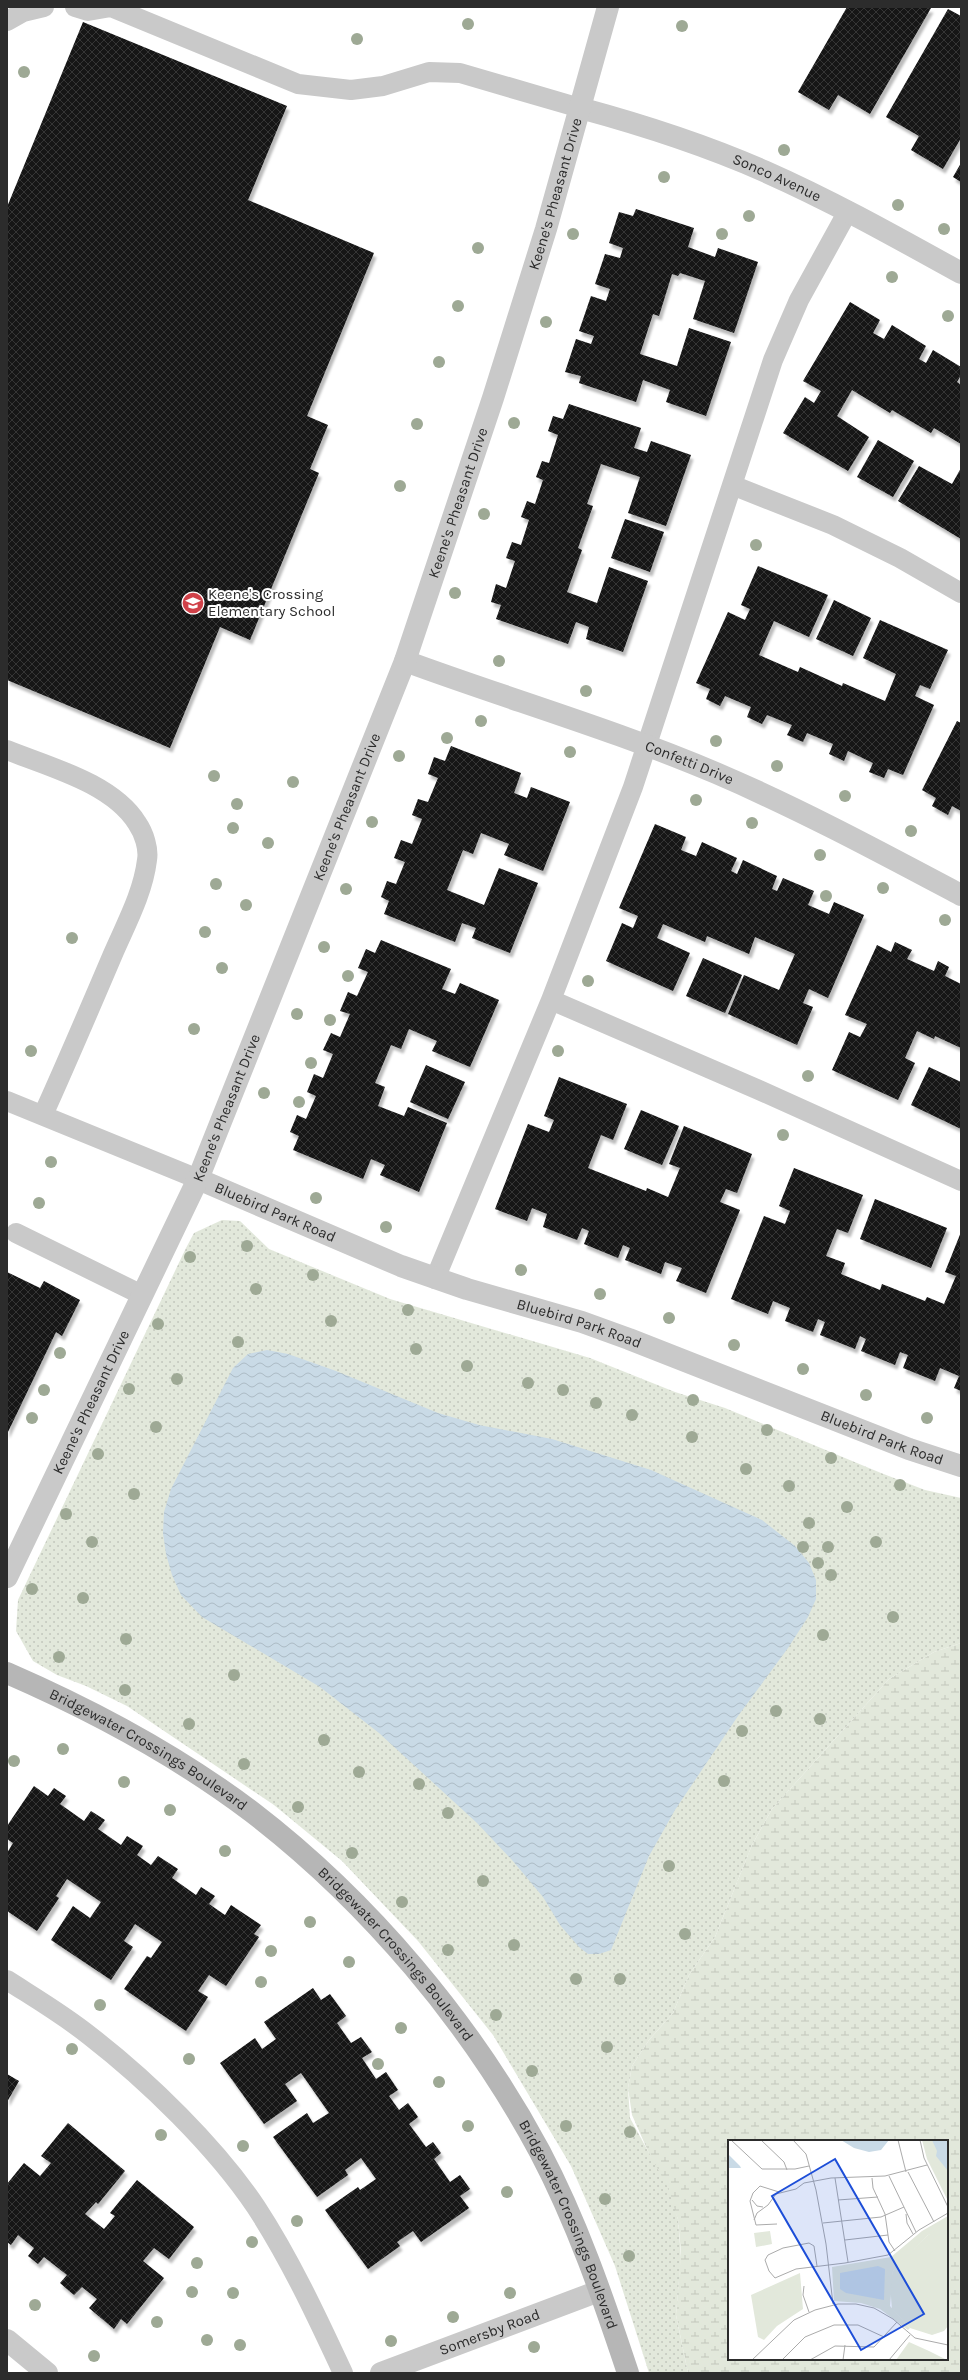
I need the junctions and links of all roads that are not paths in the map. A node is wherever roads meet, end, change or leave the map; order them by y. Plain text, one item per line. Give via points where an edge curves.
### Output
1 (44, 7) edge
2 (75, 7) edge
3 (111, 7) edge
4 (608, 7) edge
5 (7, 21) edge
6 (580, 108) junction
7 (848, 211) junction
8 (961, 273) edge
9 (732, 485) junction
10 (961, 593) edge
11 (405, 661) junction
12 (648, 746) junction
13 (7, 750) edge
14 (961, 895) edge
15 (551, 1000) junction
16 (7, 1101) edge
17 (43, 1115) junction
18 (198, 1179) junction
19 (961, 1182) edge
20 (16, 1233) dead end
21 (435, 1278) junction
22 (142, 1295) junction
23 (961, 1466) edge
24 (7, 1577) edge
25 (7, 1673) edge
26 (7, 1980) edge
27 (599, 2291) junction
28 (7, 2340) edge
29 (47, 2373) edge
30 (343, 2373) edge
31 (381, 2373) edge
32 (628, 2373) edge

1 - 5 lane via 23,12
2 - 3 lane via 88,10
3 - 6 lane via 298,84 351,90 383,86 429,72 460,72
4 - 6 street, Keene's Pheasant Drive
6 - 7 street, Sonco Avenue via 720,153
6 - 11 street, Keene's Pheasant Drive via 546,229 493,398
7 - 8 street, Sonco Avenue
7 - 9 lane via 787,327 766,379
9 - 10 lane via 833,525 900,558
9 - 12 lane
11 - 12 street, Confetti Drive
11 - 18 street, Keene's Pheasant Drive
12 - 14 street, Confetti Drive via 744,785 819,820
12 - 15 lane
13 - 17 lane via 94,786 124,807 138,823 145,840 148,859 132,910
15 - 19 lane via 759,1090
15 - 21 lane
16 - 17 lane
17 - 18 lane
18 - 21 street, Bluebird Park Road
18 - 22 street, Keene's Pheasant Drive
20 - 22 lane
21 - 23 street, Bluebird Park Road via 622,1336 909,1450
22 - 24 street, Keene's Pheasant Drive
25 - 27 street, Bridgewater Crossings Boulevard via 110,1724 212,1784 293,1846 366,1914 427,1982 511,2104 560,2193 578,2232
26 - 30 lane via 90,2036 135,2074 186,2123 237,2181 286,2257
27 - 31 street, Somersby Road
27 - 32 street, Bridgewater Crossings Boulevard
28 - 29 street

